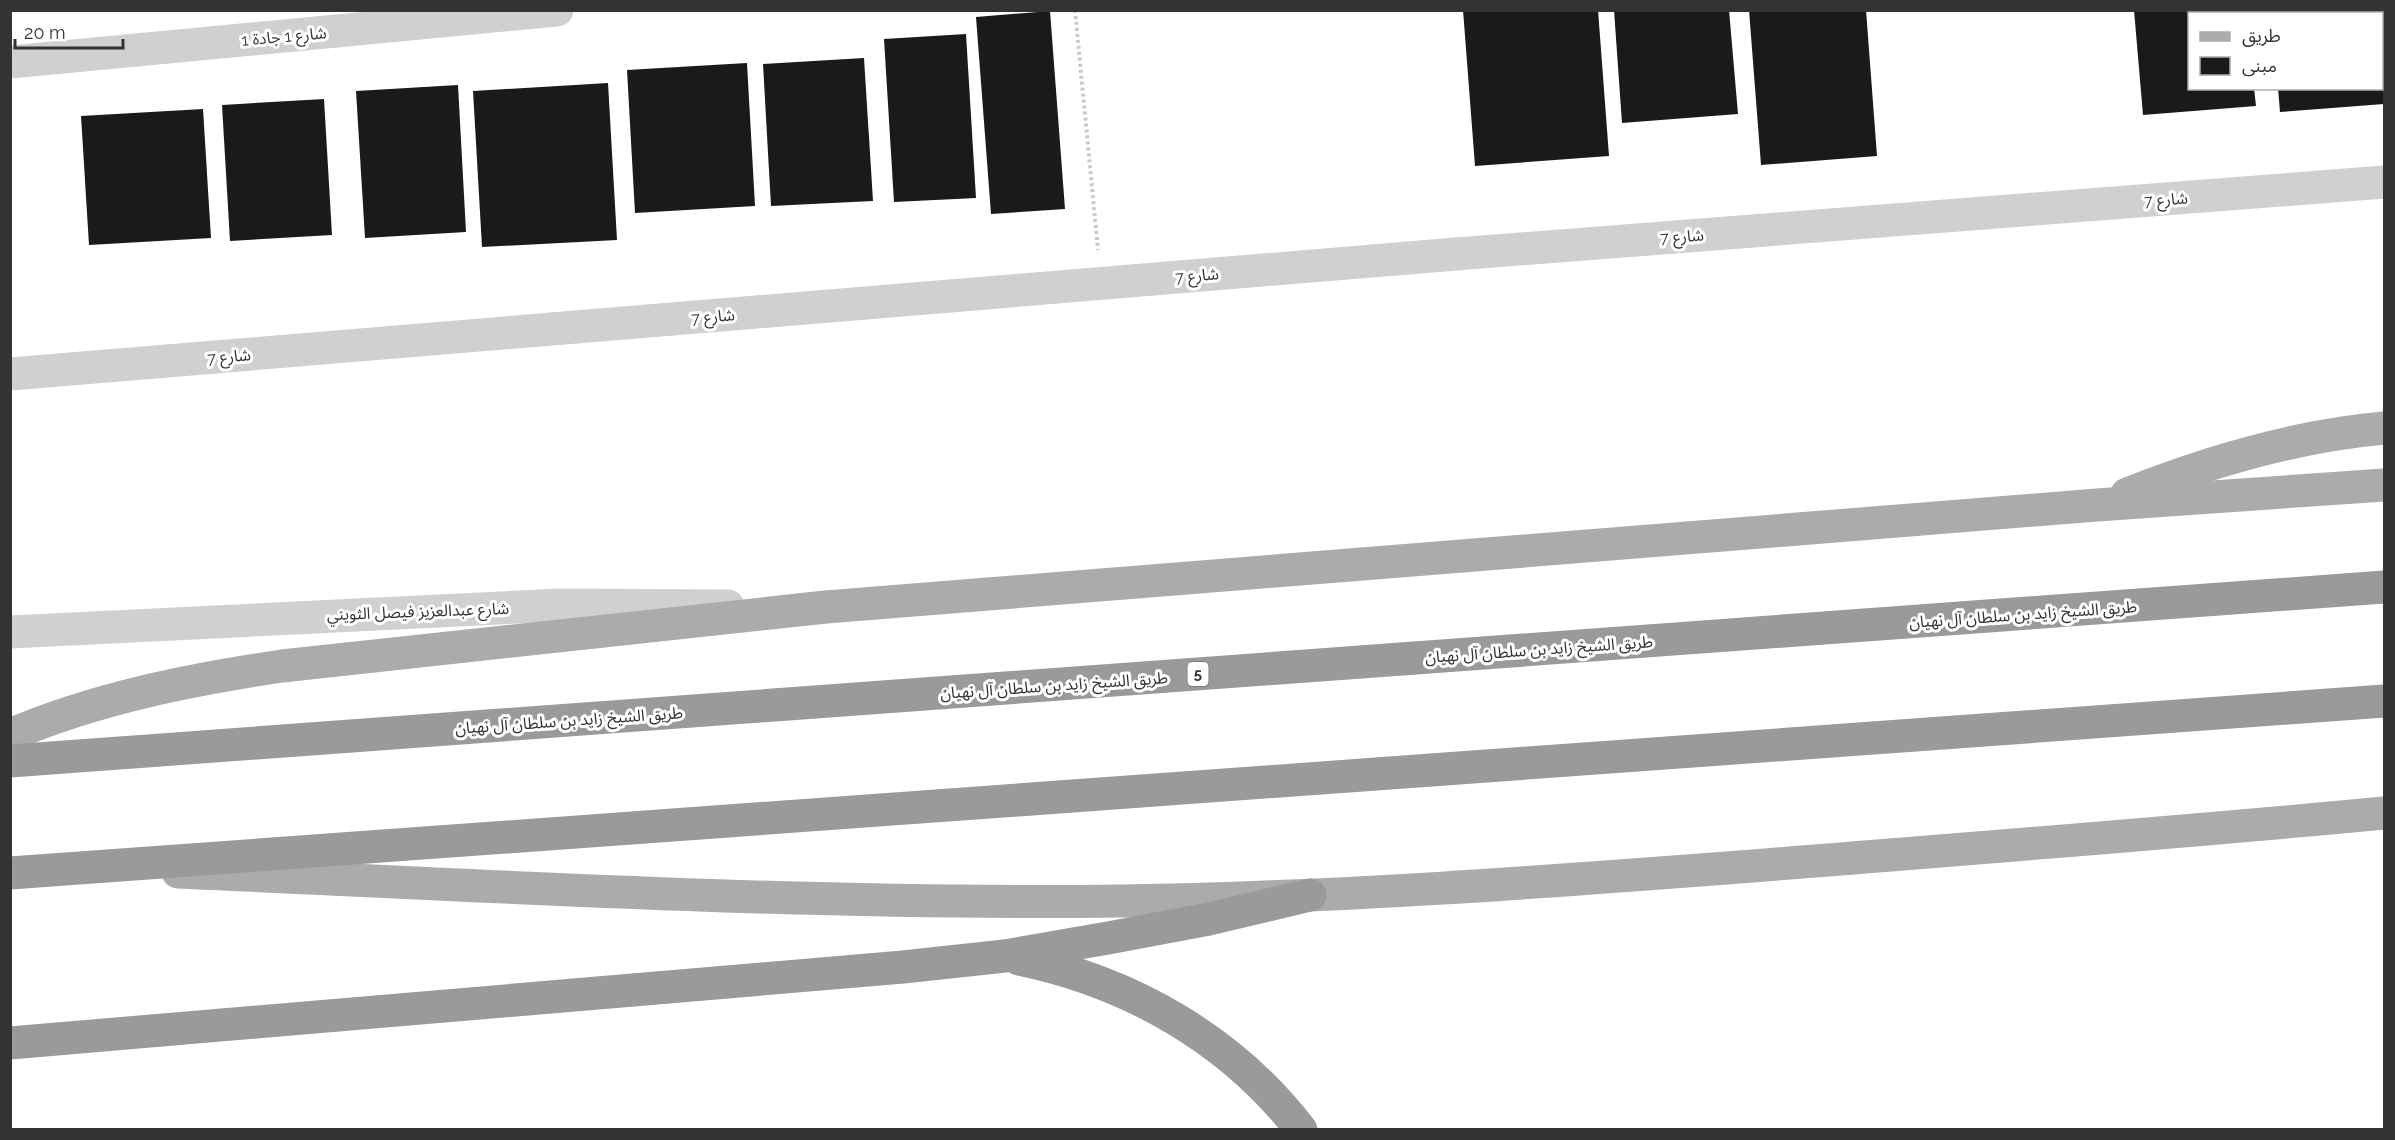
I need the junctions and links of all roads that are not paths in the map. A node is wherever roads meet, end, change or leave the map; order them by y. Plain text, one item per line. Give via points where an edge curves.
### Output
1 (557, 10) edge
2 (10, 62) edge
3 (2385, 182) edge
4 (10, 374) edge
5 (2385, 428) edge
6 (2385, 485) edge
7 (2097, 505) junction
8 (2385, 587) edge
9 (826, 607) junction
10 (10, 632) edge
11 (2385, 701) edge
12 (10, 735) edge
13 (10, 761) edge
14 (2385, 813) edge
15 (77, 868) junction
16 (10, 873) edge
17 (1310, 895) junction
18 (1005, 956) junction
19 (10, 1043) edge
20 (1301, 1130) edge

1 - 2 street, شارع 1 جادة 1
3 - 4 street, شارع 7
5 - 7 main road via 2246,452 2188,469
6 - 7 main road
7 - 9 main road
8 - 13 highway, طريق الشيخ زايد بن سلطان آل نهيان / 5
9 - 10 street, شارع عبدالعزيز فيصل الثويني via 559,605
9 - 12 main road via 282,666 192,680 108,700
11 - 15 highway
14 - 17 main road via 2166,834
15 - 16 highway
15 - 17 main road via 820,900 1114,901
17 - 18 highway via 1209,919
18 - 19 highway
18 - 20 highway via 1095,979 1180,1020 1254,1077

